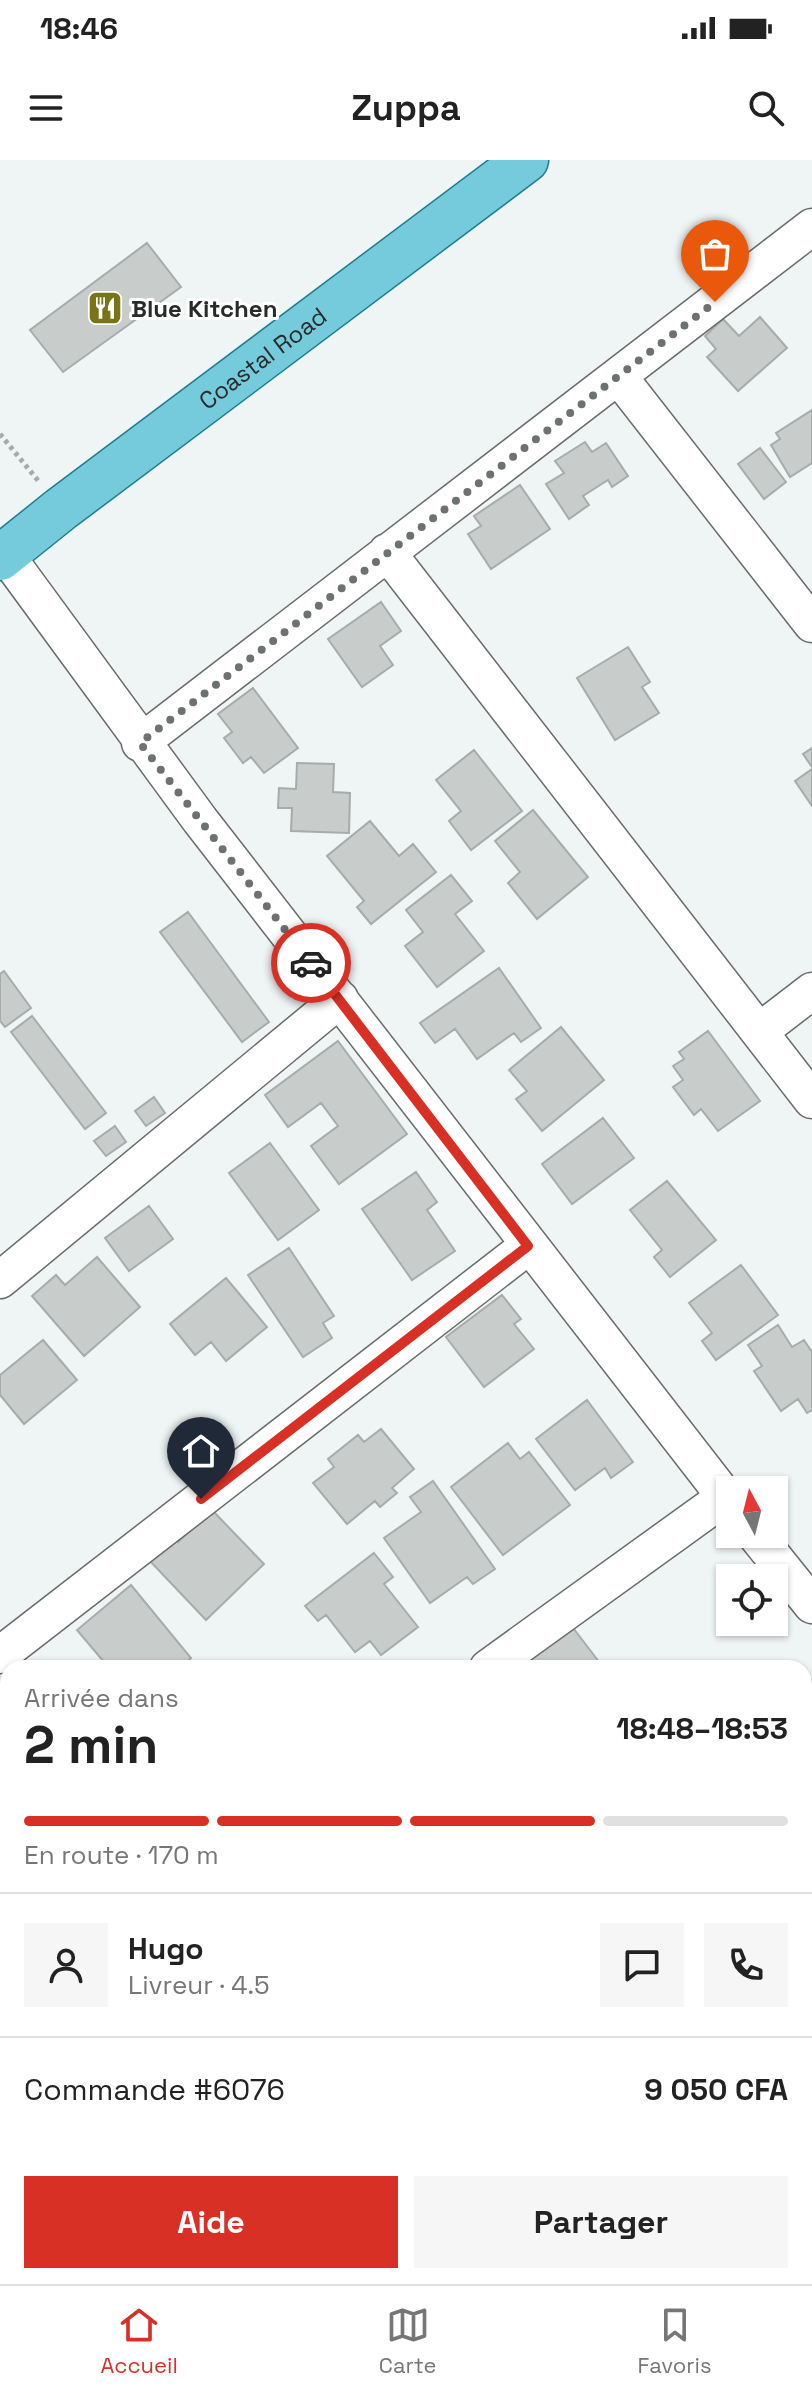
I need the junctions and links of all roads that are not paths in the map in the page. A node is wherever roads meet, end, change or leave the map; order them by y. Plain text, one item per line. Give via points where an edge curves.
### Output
1 (526, 160) edge
2 (812, 227) edge
3 (619, 377) junction
4 (387, 552) junction
5 (3, 556) edge
6 (812, 624) edge
7 (140, 743) junction
8 (812, 991) edge
9 (340, 999) junction
10 (760, 1031) junction
11 (812, 1100) edge
12 (528, 1246) junction
13 (0, 1280) edge
14 (716, 1485) edge
15 (716, 1508) edge
16 (766, 1548) edge
17 (812, 1605) edge
18 (0, 1655) edge
19 (499, 1660) edge

1 - 5 main road, Coastal Road
2 - 3 street
3 - 4 street
3 - 6 street
4 - 7 street
4 - 10 street
5 - 7 street
7 - 9 street
8 - 10 street
9 - 12 street
9 - 13 street
10 - 11 street
12 - 14 street
12 - 18 street
15 - 19 street
16 - 17 street

